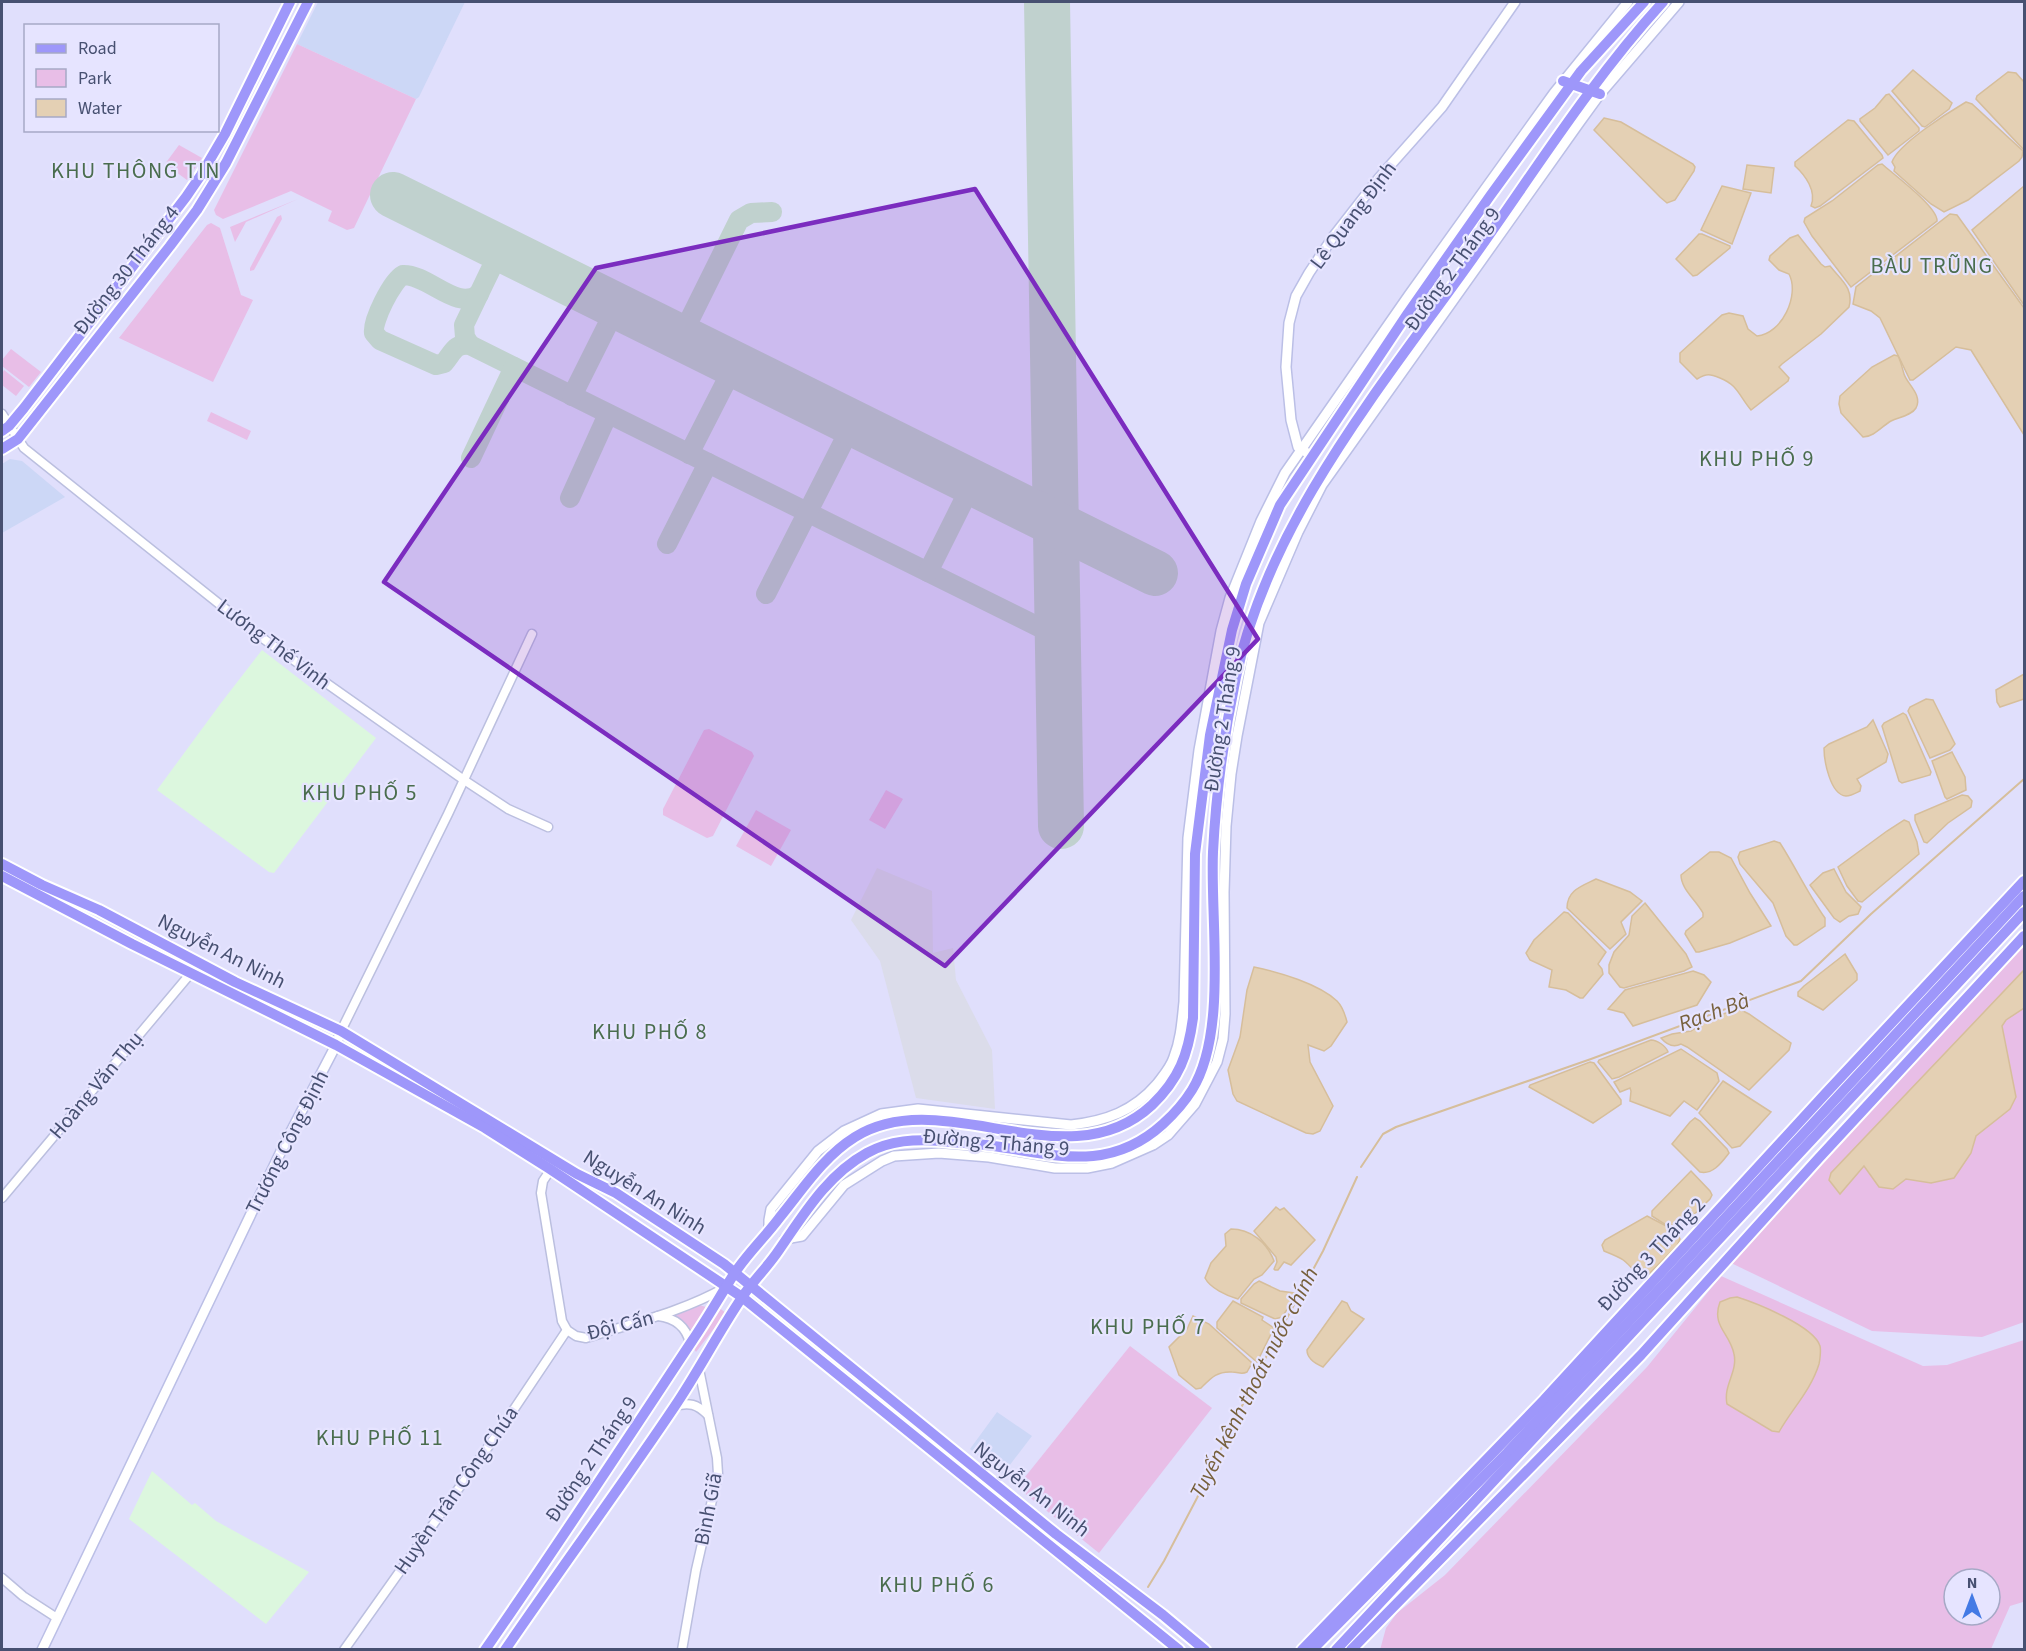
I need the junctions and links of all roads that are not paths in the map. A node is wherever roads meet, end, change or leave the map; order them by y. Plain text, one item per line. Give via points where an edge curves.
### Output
1 (290, 2) edge
2 (307, 2) edge
3 (1515, 2) edge
4 (1628, 2) edge
5 (1644, 2) edge
6 (1663, 2) edge
7 (1679, 2) edge
8 (1656, 18) junction
9 (1567, 82) junction
10 (1595, 93) junction
11 (183, 201) junction
12 (197, 210) junction
13 (2, 414) edge
14 (5, 429) edge
15 (18, 439) junction
16 (2, 449) edge
17 (1301, 449) junction
18 (1312, 456) junction
19 (532, 633) dead end
20 (464, 780) junction
21 (548, 827) dead end
22 (2, 864) edge
23 (2, 876) edge
24 (2025, 881) edge
25 (2025, 896) edge
26 (2025, 912) edge
27 (1189, 916) junction
28 (1219, 917) junction
29 (2025, 936) edge
30 (191, 973) junction
31 (341, 1031) junction
32 (336, 1045) junction
33 (553, 1165) junction
34 (2, 1198) edge
35 (770, 1230) junction
36 (785, 1239) junction
37 (735, 1273) junction
38 (727, 1286) junction
39 (751, 1286) junction
40 (742, 1297) junction
41 (658, 1316) junction
42 (567, 1330) junction
43 (690, 1343) junction
44 (699, 1369) junction
45 (675, 1406) junction
46 (708, 1414) junction
47 (1056, 1534) junction
48 (1048, 1544) junction
49 (2, 1578) edge
50 (548, 1586) junction
51 (528, 1589) junction
52 (57, 1618) junction
53 (42, 1650) edge
54 (344, 1650) edge
55 (485, 1650) edge
56 (505, 1650) edge
57 (682, 1650) edge
58 (1179, 1650) edge
59 (1205, 1650) edge
60 (1302, 1650) edge
61 (1312, 1650) edge
62 (1336, 1650) edge
63 (1350, 1650) edge

1 - 11 main road, Đường 30 Tháng 4 via 225,134
2 - 12 main road, Đường 30 Tháng 4 via 226,163
3 - 17 main road, Lê Quang Định via 1442,107 1379,178 1299,290 1289,323 1286,367 1291,420
4 - 9 main road, Đường 2 Tháng 9
5 - 9 main road, Đường 2 Tháng 9
6 - 8 main road, Đường 2 Tháng 9
7 - 8 main road, Đường 2 Tháng 9
8 - 10 main road, Đường 2 Tháng 9
9 - 10 main road
9 - 17 main road, Đường 2 Tháng 9 via 1403,303
9 - 18 main road, Đường 2 Tháng 9
10 - 28 main road, Đường 2 Tháng 9 via 1392,370 1311,490 1284,541 1250,622 1230,707 1215,814 1213,876
11 - 12 main road
11 - 14 main road, Đường 30 Tháng 4
12 - 15 main road, Đường 30 Tháng 4
13 - 14 street, Lương Thế Vinh
14 - 15 street, Lương Thế Vinh
15 - 16 main road, Đường 30 Tháng 4
15 - 20 street, Lương Thế Vinh via 24,448 258,635
17 - 18 main road
17 - 27 main road, Đường 2 Tháng 9 via 1261,521 1221,631 1192,795
18 - 27 main road, Đường 2 Tháng 9 via 1280,505 1246,584 1232,630 1210,735
19 - 20 street, Trương Công Định
20 - 21 street, Lương Thế Vinh via 508,809
20 - 31 street, Trương Công Định
22 - 31 main road, Nguyễn An Ninh
23 - 30 main road, Nguyễn An Ninh
24 - 60 main road, Đường 3 Tháng 2 via 1544,1400
25 - 61 main road, Đường 3 Tháng 2 via 1515,1445
26 - 62 main road, Đường 3 Tháng 2
27 - 28 main road
27 - 35 main road, Đường 2 Tháng 9 via 1193,1018 1184,1063 1160,1098 1136,1118 1098,1133 1055,1137 938,1121 891,1124 858,1135 842,1146 799,1191
28 - 36 main road, Đường 2 Tháng 9 via 1212,1030 1205,1061 1194,1088 1152,1134 1134,1146 1093,1157 1053,1156 919,1139 884,1145 837,1174
29 - 63 main road via 1641,1355
30 - 32 main road, Nguyễn An Ninh
30 - 34 street, Hoàng Văn Thụ
31 - 32 main road, Trương Công Định
31 - 33 main road, Nguyễn An Ninh
32 - 33 main road, Nguyễn An Ninh
32 - 52 main road, Trương Công Định via 280,1152
33 - 37 main road, Nguyễn An Ninh via 616,1192
33 - 38 main road, Nguyễn An Ninh
33 - 42 street, Đội Cấn via 543,1180 541,1193 558,1306
35 - 36 main road
35 - 37 main road, Đường 2 Tháng 9
36 - 39 main road, Đường 2 Tháng 9
37 - 38 main road, Đường 2 Tháng 9
37 - 39 main road, Nguyễn An Ninh
38 - 40 main road, Nguyễn An Ninh
38 - 41 street, Đội Cấn
38 - 43 main road, Đường 2 Tháng 9
39 - 40 main road, Đường 2 Tháng 9
39 - 47 main road, Nguyễn An Ninh
40 - 44 main road, Đường 2 Tháng 9
40 - 48 main road, Nguyễn An Ninh
41 - 42 street, Đội Cấn via 586,1338
41 - 43 street via 682,1326
42 - 54 street, Huyền Trân Công Chúa
43 - 51 main road, Đường 2 Tháng 9
44 - 45 main road, Đường 2 Tháng 9
44 - 46 street, Bình Giã
45 - 46 street via 694,1404
45 - 50 main road, Đường 2 Tháng 9
46 - 57 street, Bình Giã via 718,1474
47 - 48 main road
47 - 59 main road, Nguyễn An Ninh
48 - 58 main road, Nguyễn An Ninh
49 - 52 street
50 - 51 main road
50 - 56 main road, Đường 2 Tháng 9
51 - 55 main road, Đường 2 Tháng 9
52 - 53 main road, Trương Công Định

